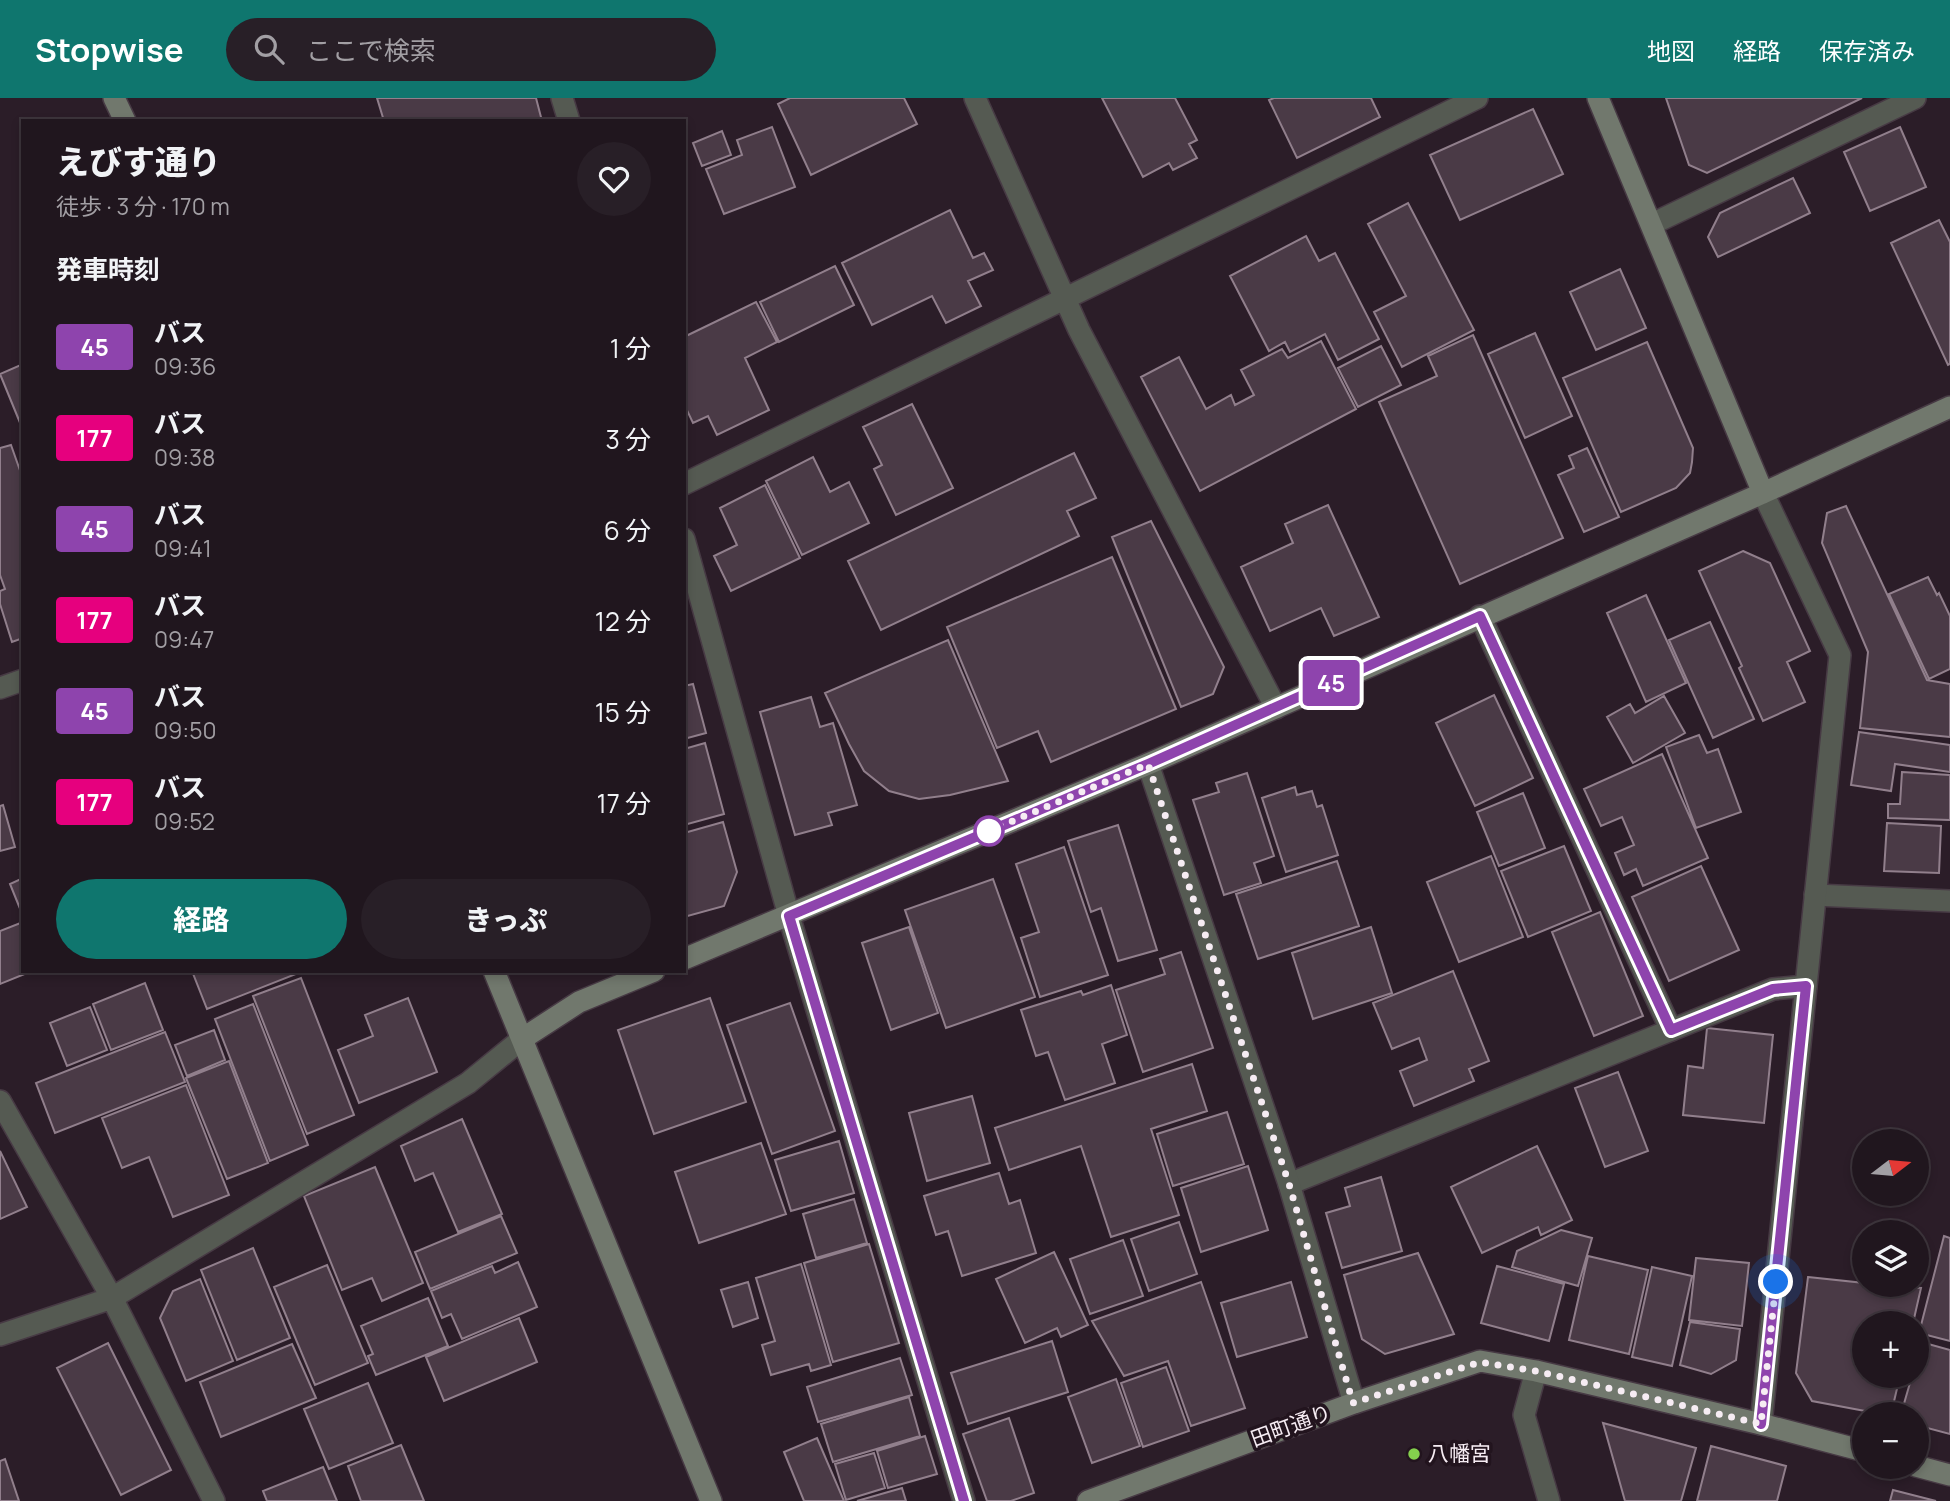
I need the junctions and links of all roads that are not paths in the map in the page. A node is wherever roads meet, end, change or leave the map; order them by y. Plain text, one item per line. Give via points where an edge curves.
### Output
1 (114, 98) edge
2 (562, 98) edge
3 (975, 98) edge
4 (1477, 98) edge
5 (1598, 98) edge
6 (1914, 98) edge
7 (124, 119) edge
8 (568, 119) edge
9 (1652, 224) junction
10 (1065, 299) junction
11 (1950, 407) edge
12 (686, 483) edge
13 (1763, 493) junction
14 (686, 546) edge
15 (1480, 616) junction
16 (21, 681) edge
17 (0, 688) edge
18 (1276, 708) junction
19 (1148, 764) junction
20 (1815, 895) junction
21 (1950, 901) edge
22 (789, 916) junction
23 (686, 958) edge
24 (495, 973) edge
25 (649, 973) edge
26 (1806, 986) junction
27 (1671, 1030) junction
28 (522, 1039) junction
29 (0, 1101) edge
30 (1289, 1184) junction
31 (112, 1298) junction
32 (0, 1335) edge
33 (1536, 1371) junction
34 (1353, 1403) junction
35 (1761, 1424) junction
36 (1852, 1448) edge
37 (1929, 1469) edge
38 (1950, 1475) edge
39 (214, 1501) edge
40 (711, 1501) edge
41 (964, 1501) edge
42 (1088, 1501) edge
43 (1549, 1501) edge

1 - 7 street
2 - 8 street
3 - 10 street
4 - 10 street
5 - 9 street
6 - 9 street
9 - 13 street
10 - 12 street
10 - 18 street
11 - 13 street
13 - 15 street
13 - 20 street via 1840,655
14 - 22 street
15 - 18 street
15 - 27 street
16 - 17 street
18 - 19 street
19 - 22 street
19 - 30 street
20 - 21 street
20 - 26 street
22 - 23 street
22 - 41 street
24 - 28 street
25 - 28 street via 579,1002
26 - 27 street via 1773,989
26 - 35 street
27 - 30 street
28 - 31 street via 468,1083
28 - 40 street
29 - 31 street
30 - 34 street
31 - 32 street
31 - 39 street
33 - 34 street, 田町通り via 1480,1362
33 - 35 street, 田町通り
33 - 43 street via 1524,1415
34 - 42 street, 田町通り
35 - 36 street, 田町通り
37 - 38 street

